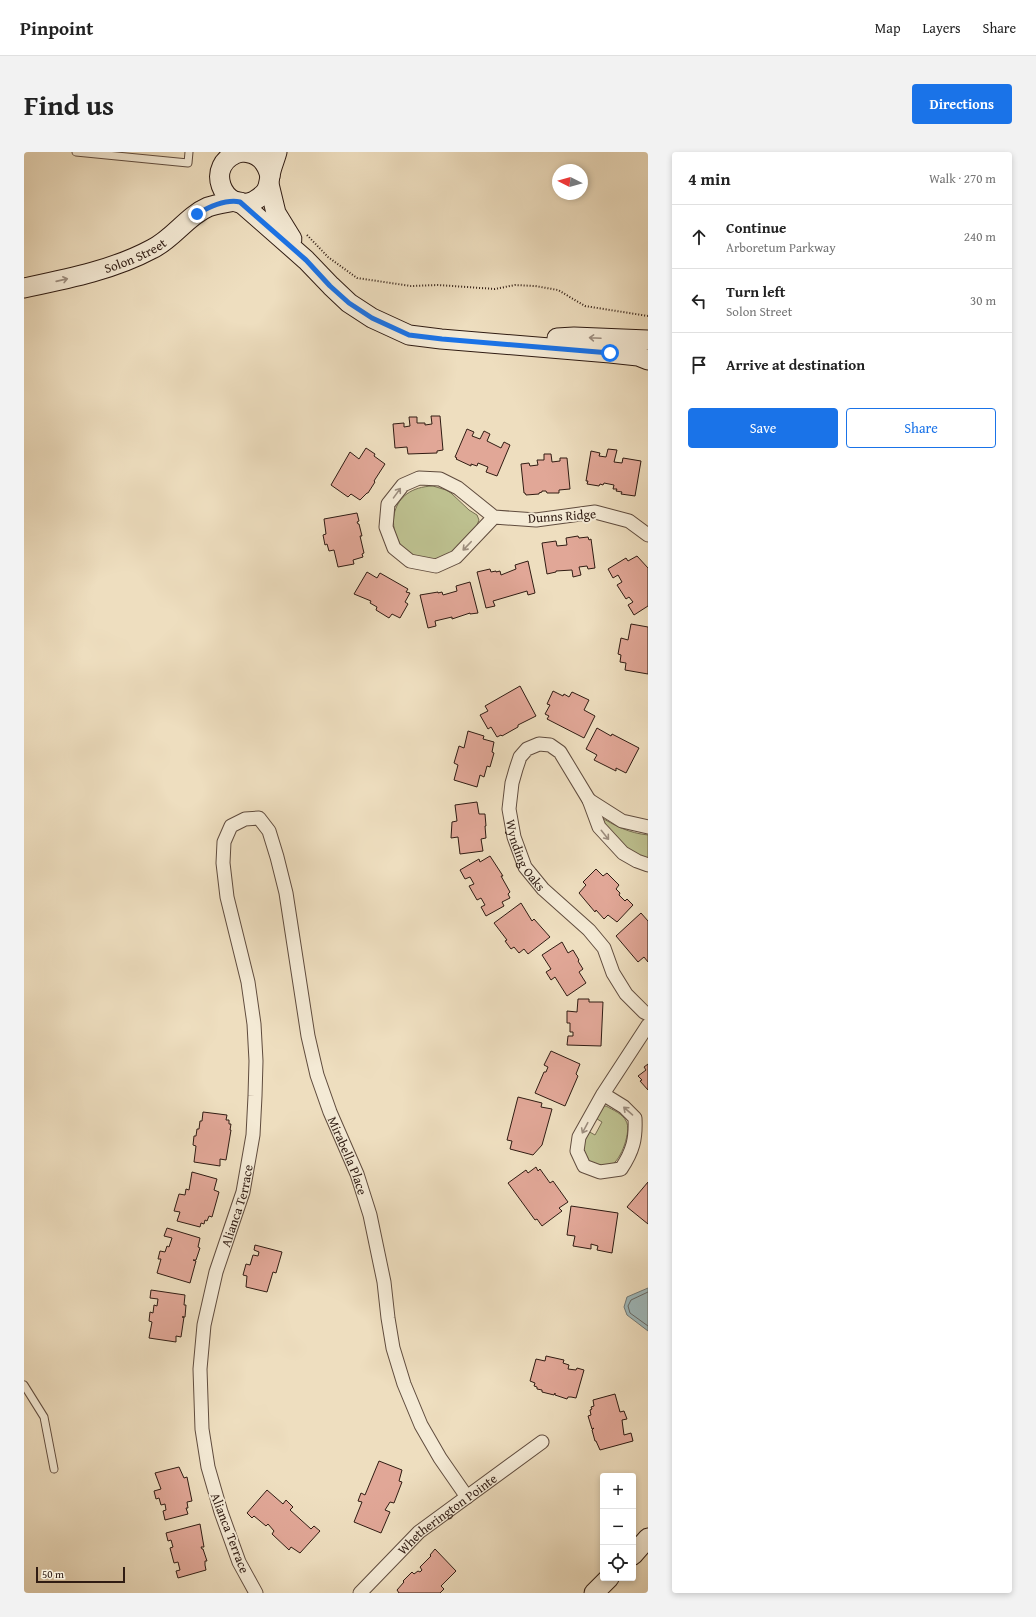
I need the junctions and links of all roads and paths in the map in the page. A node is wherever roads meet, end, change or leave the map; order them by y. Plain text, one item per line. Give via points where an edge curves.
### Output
1 (76, 152) edge
2 (189, 152) edge
3 (277, 152) edge
4 (239, 153) edge
5 (269, 180) junction
6 (237, 202) junction
7 (261, 221) junction
8 (306, 234) dead end
9 (153, 249) junction
10 (306, 260) junction
11 (24, 288) edge
12 (648, 316) edge
13 (442, 339) junction
14 (648, 340) edge
15 (648, 360) edge
16 (494, 517) junction
17 (648, 535) edge
18 (589, 800) junction
19 (245, 819) joint
20 (648, 827) edge
21 (648, 865) edge
22 (648, 1014) edge
23 (648, 1025) edge
24 (603, 1094) junction
25 (24, 1385) edge
26 (542, 1442) dead end
27 (54, 1469) dead end
28 (467, 1497) junction
29 (648, 1538) edge
30 (636, 1552) edge
31 (606, 1581) edge
32 (256, 1593) edge
33 (360, 1593) edge
34 (594, 1593) edge

1 - 2 lane via 188,163
3 - 5 street, Solon Street
4 - 5 street via 257,155 264,161 268,168
4 - 6 street via 226,159 221,166 219,178 222,190
5 - 6 street, Solon Street via 266,192 260,198 247,203
5 - 10 street via 276,213
6 - 7 street
6 - 9 street, Solon Street via 218,204 202,210
7 - 9 street via 247,215 226,215
7 - 10 street
8 - 12 path via 328,257 357,278 411,286 495,289 535,286 558,290 584,306
11 -> 9 street, Solon Street via 116,265
10 - 13 street via 343,298 372,318 409,335
14 -> 13 street via 574,337
13 - 15 street via 610,353 638,356
16 -> 16 street via 456,557 436,566 410,562 394,548 386,527 388,504 403,485 419,478 440,478 458,488
16 - 17 street, Dunns Ridge via 536,520 594,512 629,521
18 - 20 street, Wynding Oaks via 622,821
18 -> 21 street, Wynding Oaks via 599,827 612,842 623,853
18 - 22 street, Wynding Oaks via 560,752 550,745 533,746 520,757 512,783 509,809 514,838 525,866 533,878 589,930 604,948 613,973 626,994
19 - 28 street, Mirabella Place via 259,818 270,831 278,857 317,1075 357,1174 370,1216 384,1282 393,1348 404,1384 421,1425
19 - 32 street, Alianca Terrace via 231,826 224,842 223,863 227,897 248,982 254,1024 256,1062 253,1135 243,1192 214,1280 204,1325 200,1369 202,1429 208,1467 238,1562
23 - 24 street
24 -> 24 street via 580,1137 577,1151 584,1166 600,1172 621,1169 630,1156 636,1134 635,1118 624,1107
25 - 27 lane via 44,1417
26 - 28 street, Whetherington Pointe
28 - 33 street, Whetherington Pointe via 419,1532
29 - 30 street
31 - 34 street

